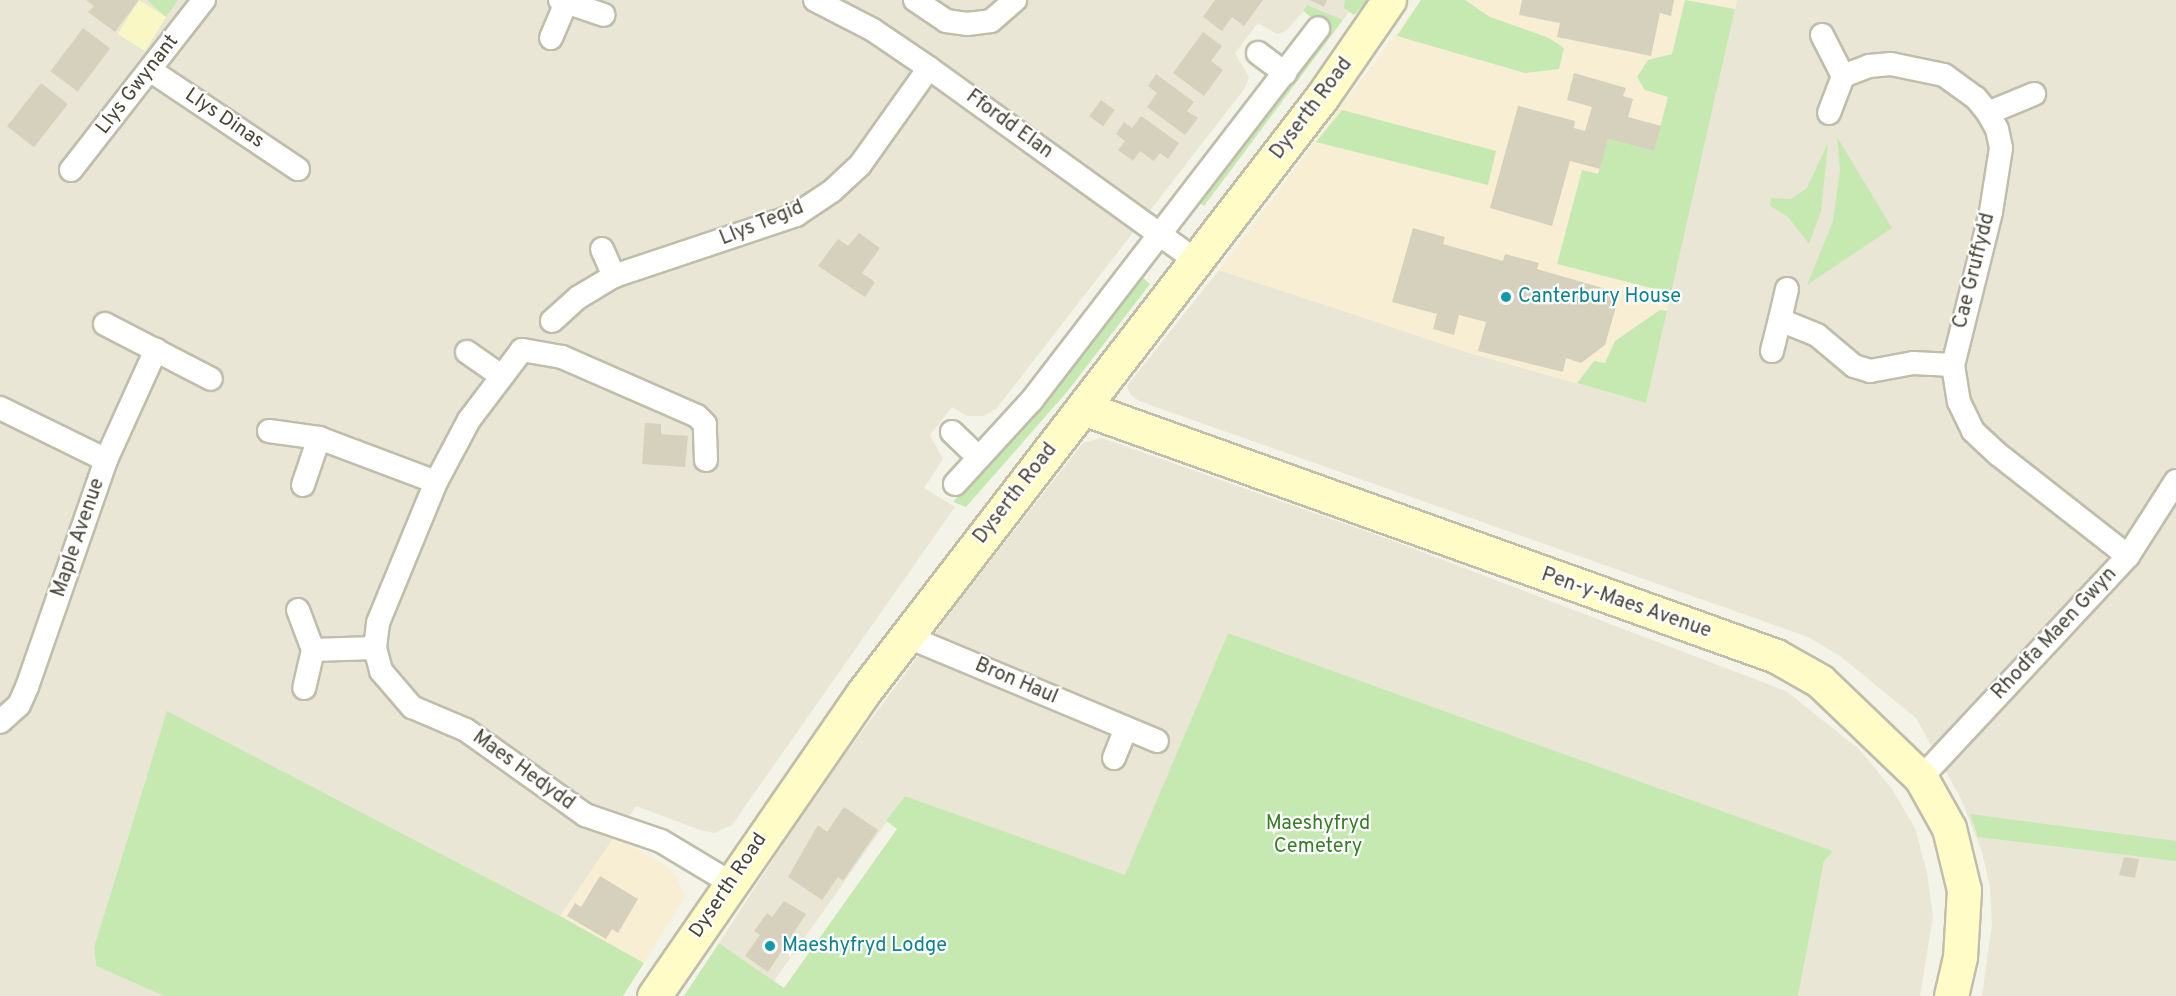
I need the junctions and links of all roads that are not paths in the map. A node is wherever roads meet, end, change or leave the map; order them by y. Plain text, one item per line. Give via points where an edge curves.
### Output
1 (204, 0) edge
2 (815, 0) edge
3 (915, 0) edge
4 (1015, 0) edge
5 (1389, 0) edge
6 (563, 1) edge
7 (604, 15) dead end
8 (1318, 28) dead end
9 (1822, 35) dead end
10 (551, 38) dead end
11 (1258, 53) dead end
12 (929, 68) junction
13 (150, 70) junction
14 (1285, 73) junction
15 (1843, 76) junction
16 (2034, 94) dead end
17 (1829, 113) dead end
18 (1988, 113) junction
19 (298, 169) dead end
20 (71, 170) dead end
21 (1161, 235) junction
22 (602, 249) dead end
23 (1197, 261) junction
24 (614, 276) junction
25 (1787, 289) dead end
26 (1780, 320) junction
27 (552, 321) dead end
28 (105, 324) dead end
29 (156, 350) junction
30 (1772, 351) dead end
31 (467, 352) dead end
32 (1953, 365) junction
33 (500, 375) junction
34 (211, 379) dead end
35 (0, 408) edge
36 (1083, 408) junction
37 (269, 431) dead end
38 (952, 432) dead end
39 (319, 438) junction
40 (980, 458) junction
41 (106, 460) junction
42 (706, 460) dead end
43 (2176, 481) edge
44 (436, 482) junction
45 (956, 484) dead end
46 (303, 485) dead end
47 (2128, 556) junction
48 (298, 610) dead end
49 (906, 636) junction
50 (375, 648) junction
51 (313, 650) junction
52 (304, 688) dead end
53 (0, 722) edge
54 (1126, 728) junction
55 (1156, 741) dead end
56 (1114, 758) dead end
57 (1921, 778) junction
58 (730, 883) junction
59 (654, 996) edge
60 (1951, 996) edge

1 - 13 street, Llys Gwynant
2 - 12 street, Ffordd Elan via 873,30
3 - 4 street via 946,21 967,24 991,21
5 - 23 main road, Dyserth Road via 1348,63
6 - 7 street
6 - 10 street
8 - 14 street
9 - 15 street
11 - 14 street
12 - 21 street, Ffordd Elan
12 - 24 street, Llys Tegid via 860,165 832,191 796,215
13 - 19 street, Llys Dinas
13 - 20 street, Llys Gwynant
14 - 21 street
15 - 17 street
15 - 18 street, Cae Gruffydd via 1869,66 1914,66 1944,75 1976,98
16 - 18 street
18 - 32 street, Cae Gruffydd via 2001,148 1991,212
21 - 23 street, Ffordd Elan
21 - 40 street via 1032,400
22 - 24 street
23 - 36 main road, Dyserth Road
24 - 27 street, Llys Tegid via 579,297
25 - 26 street
26 - 30 street
26 - 32 street via 1817,335 1854,366 1870,371 1913,363
28 - 29 street
29 - 34 street
29 - 41 street, Maple Avenue
31 - 33 street
32 - 47 street, Cae Gruffydd via 1959,402 1973,431
33 - 42 street, Maes Hedydd via 522,350 562,357 697,416 705,424
33 - 44 street, Maes Hedydd via 469,420
35 - 41 street
36 - 49 main road, Dyserth Road
36 - 57 main road, Pen-y-Maes Avenue via 1776,656 1820,681
37 - 39 street
38 - 40 street
39 - 44 street
39 - 46 street
40 - 45 street
41 - 53 street, Maple Avenue via 27,687 19,705
43 - 47 street, Rhodfa Maen Gwyn
44 - 50 street, Maes Hedydd via 378,623
47 - 57 street, Rhodfa Maen Gwyn
48 - 51 street
49 - 54 street, Bron Haul
49 - 58 main road, Dyserth Road
50 - 51 street
50 - 58 street, Maes Hedydd via 381,671 412,707 466,730 585,815 661,841
51 - 52 street
54 - 55 street, Bron Haul
54 - 56 street
57 - 60 main road, Pen-y-Maes Avenue via 1949,828 1964,890 1960,957
58 - 59 main road, Dyserth Road

